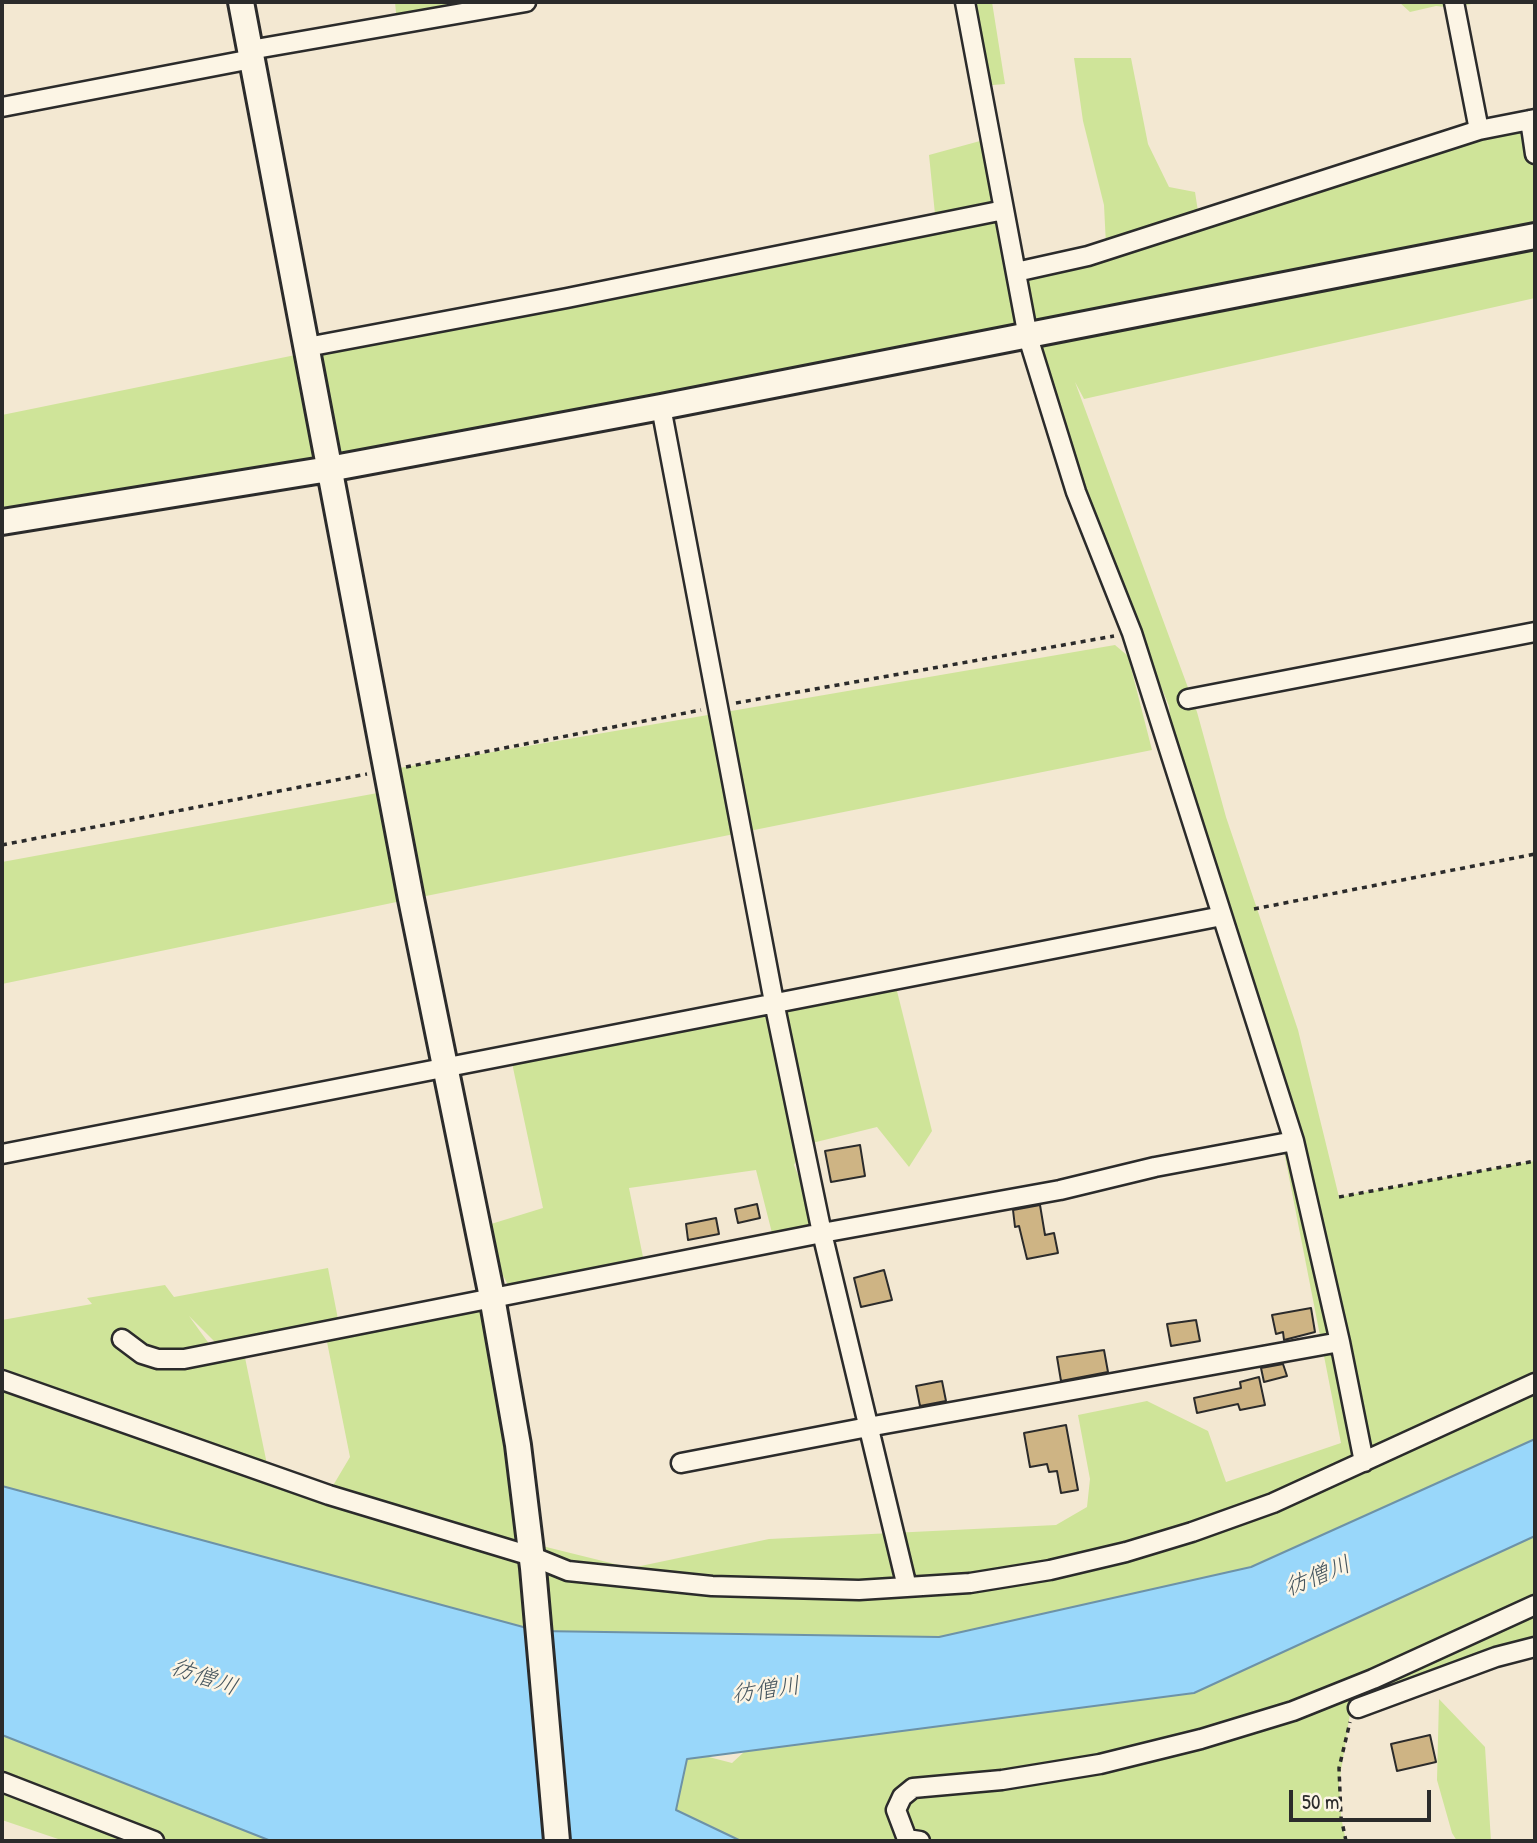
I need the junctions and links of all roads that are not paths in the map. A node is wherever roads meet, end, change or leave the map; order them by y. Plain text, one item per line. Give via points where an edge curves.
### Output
1 (241, 2) edge
2 (526, 2) edge
3 (965, 2) edge
4 (1454, 2) edge
5 (251, 54) junction
6 (2, 107) edge
7 (1533, 119) edge
8 (1479, 130) junction
9 (1535, 154) edge
10 (1004, 210) junction
11 (1535, 236) edge
12 (1016, 272) junction
13 (1028, 337) junction
14 (307, 348) junction
15 (661, 408) junction
16 (329, 469) junction
17 (2, 523) edge
18 (1535, 632) edge
19 (1188, 699) dead end
20 (1222, 916) junction
21 (774, 1002) junction
22 (445, 1066) junction
23 (1294, 1141) junction
24 (2, 1154) edge
25 (822, 1233) junction
26 (492, 1297) junction
27 (122, 1339) dead end
28 (1340, 1342) junction
29 (2, 1380) edge
30 (1535, 1383) edge
31 (868, 1427) junction
32 (1364, 1462) junction
33 (681, 1463) dead end
34 (532, 1562) junction
35 (907, 1587) junction
36 (1535, 1605) edge
37 (1535, 1647) edge
38 (1358, 1708) road end
39 (2, 1782) edge
40 (154, 1841) edge
41 (557, 1841) edge
42 (920, 1841) edge

1 - 5 street
2 - 5 street
3 - 10 street
4 - 8 street
5 - 6 street
5 - 14 street
7 - 8 street
7 - 9 street
8 - 12 street via 1088,256
10 - 12 street
10 - 14 street
11 - 13 street
12 - 13 street
13 - 15 street
13 - 20 street via 1076,492 1132,633
14 - 16 street
15 - 16 street
15 - 21 street
16 - 17 street
16 - 22 street
18 - 19 street
20 - 21 street
20 - 23 street
21 - 22 street
21 - 25 street
22 - 24 street
22 - 26 street
23 - 25 street
23 - 28 street
25 - 26 street
25 - 31 street
26 - 27 street via 184,1359 142,1354
26 - 34 street via 518,1445
28 - 31 street
28 - 32 street
29 - 34 street
30 - 32 street
31 - 33 street
31 - 35 street
32 - 35 street via 1273,1503 1126,1552 970,1583
34 - 35 street via 568,1571 712,1586
34 - 41 street
36 - 42 street via 1373,1679 1201,1739 1088,1766 913,1788 896,1810 907,1839
37 - 38 street
39 - 40 street

